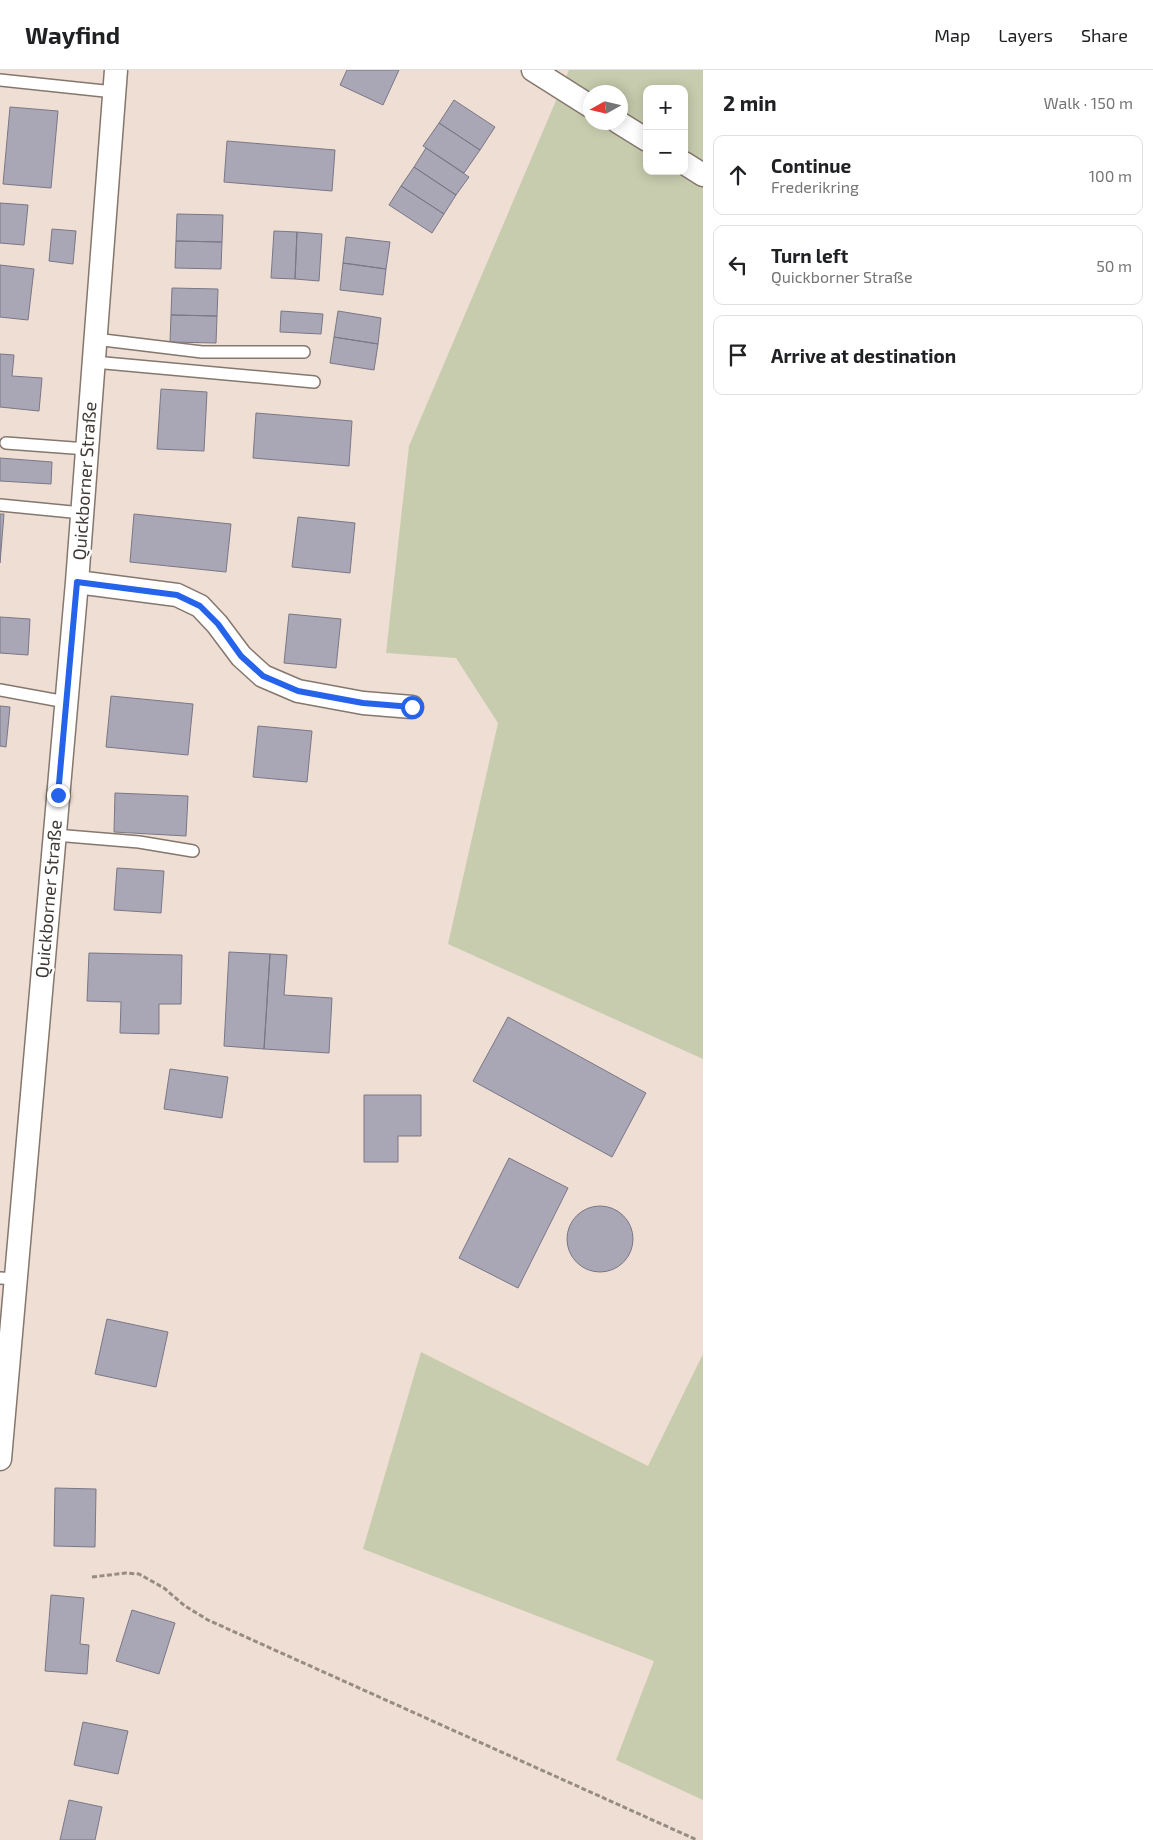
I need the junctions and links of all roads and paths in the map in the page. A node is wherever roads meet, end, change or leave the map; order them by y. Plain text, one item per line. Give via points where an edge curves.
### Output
1 (116, 70) edge
2 (533, 70) edge
3 (0, 80) edge
4 (114, 92) junction
5 (583, 102) edge
6 (628, 128) edge
7 (643, 138) edge
8 (688, 166) edge
9 (703, 175) edge
10 (95, 339) junction
11 (304, 352) dead end
12 (94, 362) junction
13 (314, 382) dead end
14 (6, 443) dead end
15 (87, 449) junction
16 (0, 505) edge
17 (82, 513) junction
18 (77, 582) junction
19 (0, 690) edge
20 (66, 702) junction
21 (412, 707) dead end
22 (54, 836) junction
23 (193, 851) dead end
24 (8, 1279) edge
25 (0, 1459) edge
26 (92, 1577) dead end
27 (697, 1840) edge

1 - 4 street, Quickborner Straße
2 - 5 street
3 - 4 lane
4 - 10 street, Quickborner Straße
6 - 7 street
8 - 9 street
10 - 11 lane via 202,352
10 - 12 street, Quickborner Straße
12 - 13 lane
12 - 15 street, Quickborner Straße
14 - 15 lane
15 - 17 street, Quickborner Straße
16 - 17 lane
17 - 18 street, Quickborner Straße
18 - 20 street, Quickborner Straße
18 - 21 street via 177,595 200,606 218,624 241,656 263,676 298,691 363,703
19 - 20 lane
20 - 22 street, Quickborner Straße
22 - 23 lane via 139,842
22 - 24 street, Quickborner Straße
24 - 25 street, Quickborner Straße
26 - 27 path via 139,1574 208,1620

